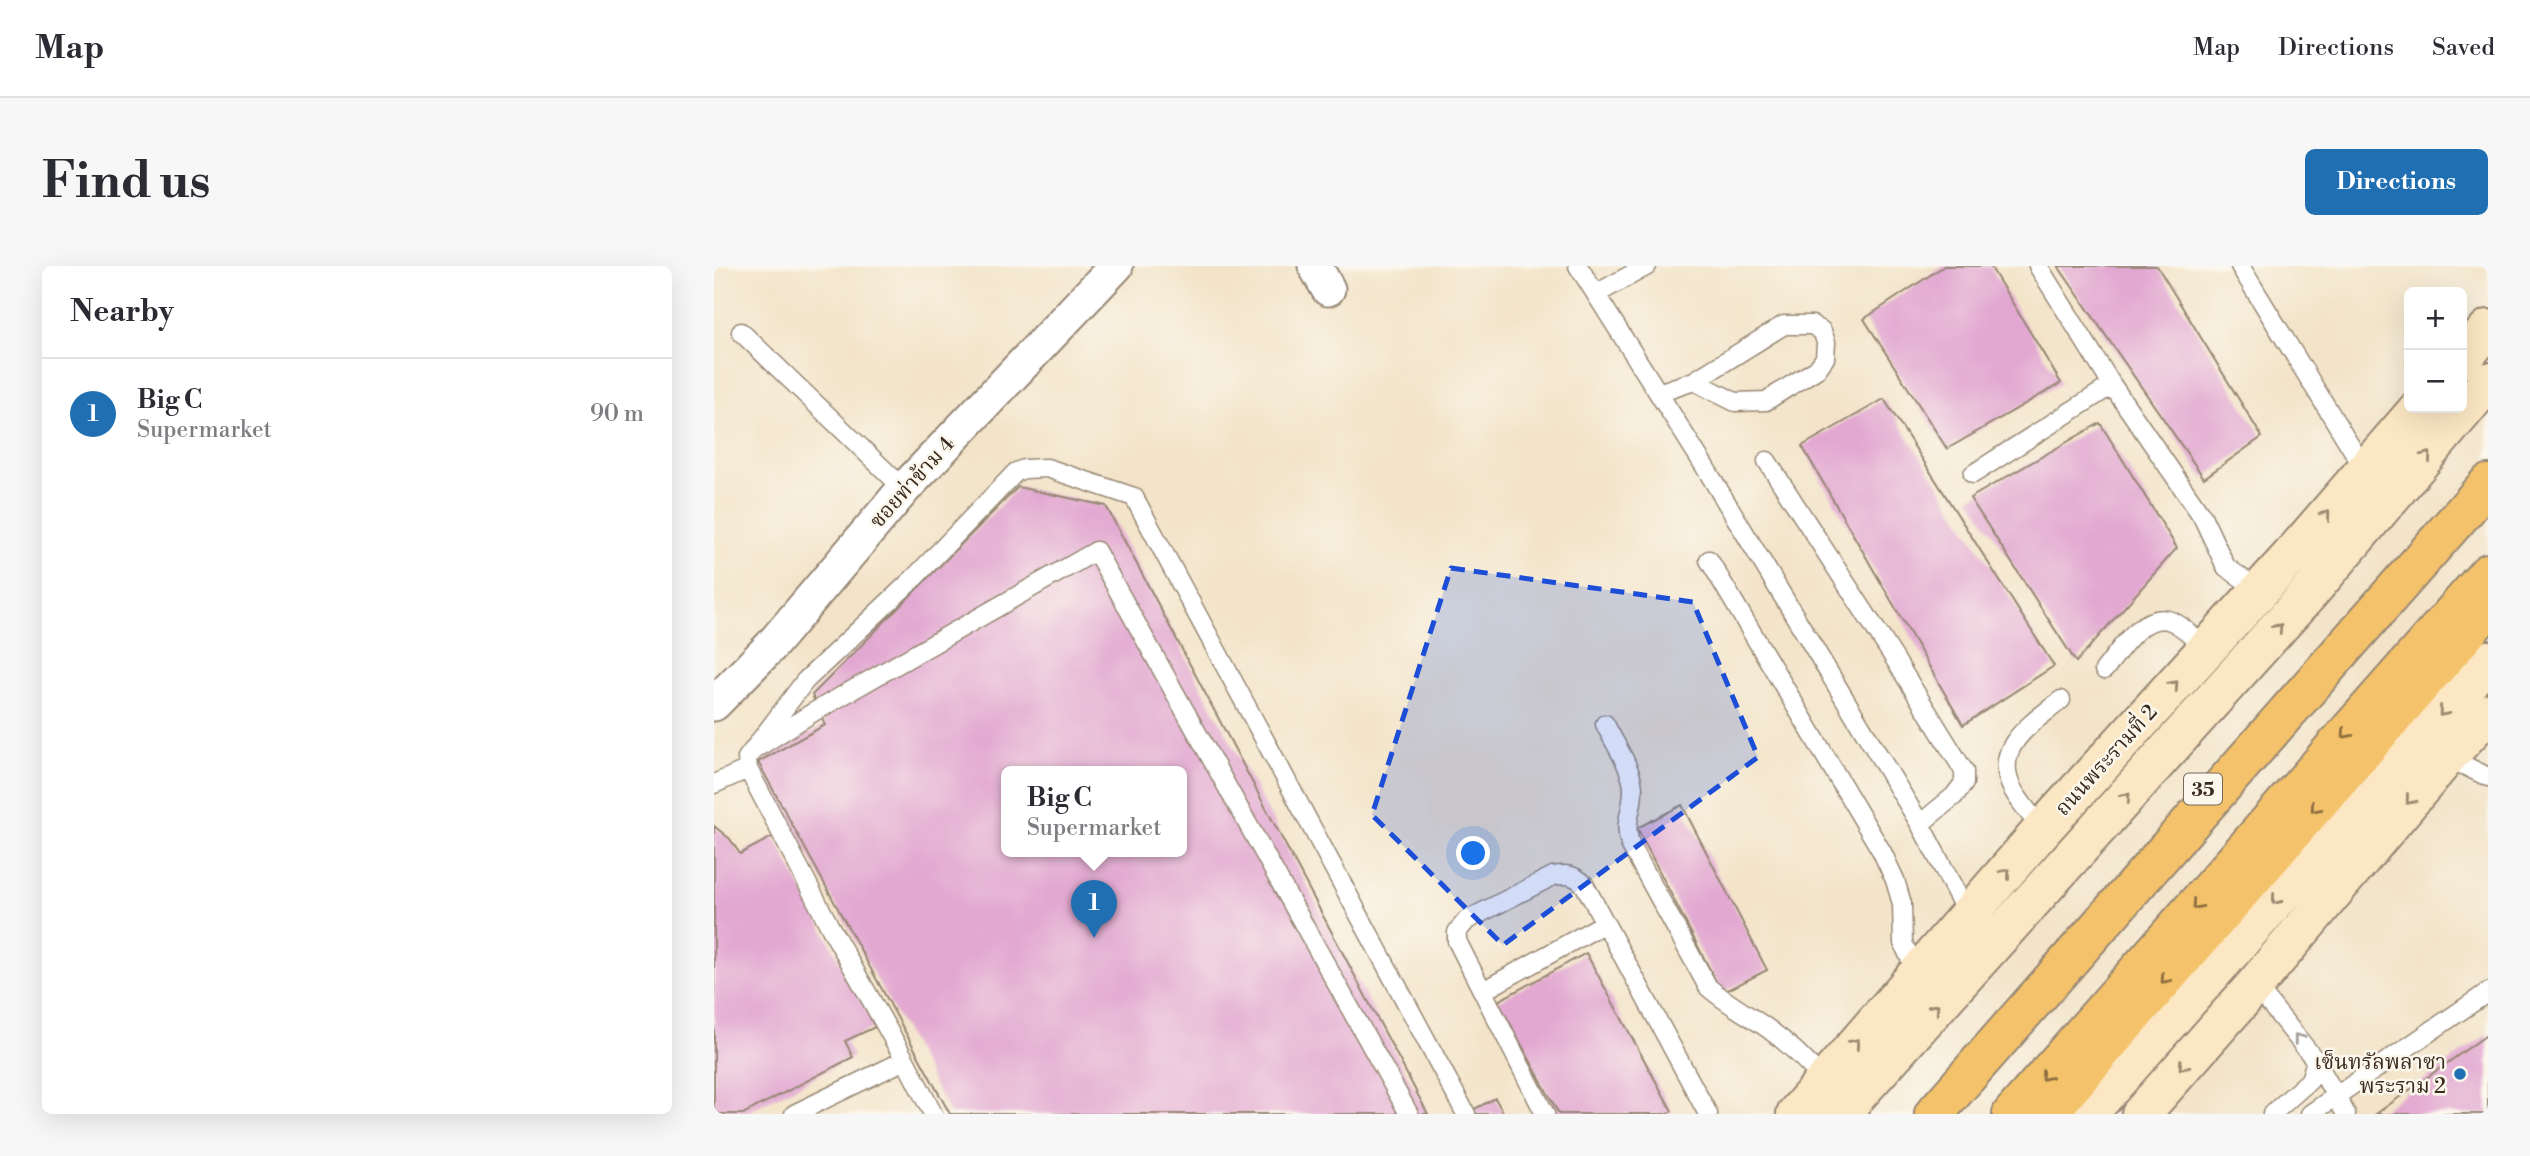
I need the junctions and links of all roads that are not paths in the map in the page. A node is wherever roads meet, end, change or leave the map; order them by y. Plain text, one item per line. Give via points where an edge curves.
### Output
1 (1116, 266) edge
2 (1578, 266) edge
3 (1647, 266) edge
4 (2038, 266) edge
5 (2240, 266) edge
6 (1596, 294) junction
7 (2488, 329) edge
8 (741, 332) dead end
9 (2467, 353) edge
10 (1694, 381) junction
11 (2488, 382) edge
12 (2112, 385) junction
13 (1658, 393) junction
14 (2415, 413) edge
15 (1767, 461) dead end
16 (2488, 463) edge
17 (2365, 470) junction
18 (1973, 474) dead end
19 (2488, 484) edge
20 (904, 489) junction
21 (1709, 560) dead end
22 (2488, 573) edge
23 (2259, 590) junction
24 (2488, 608) edge
25 (2206, 649) junction
26 (2488, 660) edge
27 (2104, 670) dead end
28 (2062, 700) dead end
29 (714, 704) edge
30 (2488, 713) edge
31 (1605, 724) dead end
32 (2447, 757) junction
33 (748, 761) junction
34 (2488, 777) edge
35 (714, 784) edge
36 (1920, 824) junction
37 (2042, 830) junction
38 (1969, 916) junction
39 (1605, 923) junction
40 (1917, 973) junction
41 (2255, 985) junction
42 (1483, 991) junction
43 (2488, 992) edge
44 (905, 1060) junction
45 (2316, 1061) junction
46 (1823, 1080) junction
47 (2334, 1095) junction
48 (794, 1114) edge
49 (933, 1114) edge
50 (1409, 1114) edge
51 (1466, 1114) edge
52 (1545, 1114) edge
53 (1708, 1114) edge
54 (1796, 1114) edge
55 (1840, 1114) edge
56 (1917, 1114) edge
57 (1934, 1114) edge
58 (2012, 1114) edge
59 (2047, 1114) edge
60 (2088, 1114) edge
61 (2141, 1114) edge
62 (2272, 1114) edge
63 (2309, 1114) edge
64 (2346, 1114) edge

1 - 20 street, ซอยท่าข้าม 4
2 - 6 lane
3 - 6 lane
4 - 12 lane
5 - 17 lane
6 - 13 lane
7 - 9 main road
8 - 20 lane
10 - 10 lane via 1784,325 1812,325 1822,331 1826,342 1825,358 1817,369 1766,401 1735,401
10 - 13 lane
55 -> 11 main road via 2311,591
12 - 18 lane
12 - 23 lane via 2202,516 2226,567
13 - 36 lane
14 - 17 main road, ถนนพระรามที่ 2
15 - 36 lane via 1964,771 1964,783 1954,796
16 - 56 highway, 35
23 -> 17 main road, ถนนพระรามที่ 2
19 - 57 highway
20 - 29 street, ซอยท่าข้าม 4 via 771,646
21 - 40 lane via 1882,852 1902,904 1903,943
22 -> 58 highway
23 - 25 main road, ถนนพระรามที่ 2
24 -> 59 highway
25 - 27 lane via 2170,620 2155,620 2138,629
37 -> 25 main road, ถนนพระรามที่ 2
26 -> 60 main road
28 - 37 lane via 2026,728 2010,748 2006,765 2014,792
30 - 32 main road
31 - 46 lane via 1633,788 1625,831 1630,844 1708,987 1800,1053
32 - 34 lane
32 -> 41 main road
33 - 35 lane
33 - 44 lane via 830,928
33 - 50 lane via 813,713 1096,551
33 - 51 lane via 805,681 913,579 1016,472 1047,468 1134,497
36 - 38 lane
38 -> 37 main road, ถนนพระรามที่ 2
38 - 40 main road, ถนนพระรามที่ 2
39 - 42 lane
39 - 42 lane via 1584,884 1567,874 1553,876 1467,920 1457,932 1457,941
39 - 53 lane
46 -> 40 main road, ถนนพระรามที่ 2
45 -> 41 lane
41 -> 61 main road
42 - 52 lane
43 - 47 lane
44 - 48 lane
44 - 49 lane
45 - 47 lane
45 - 62 lane via 2310,1080
46 - 54 main road, ถนนพระรามที่ 2
47 - 63 lane
47 - 64 lane

